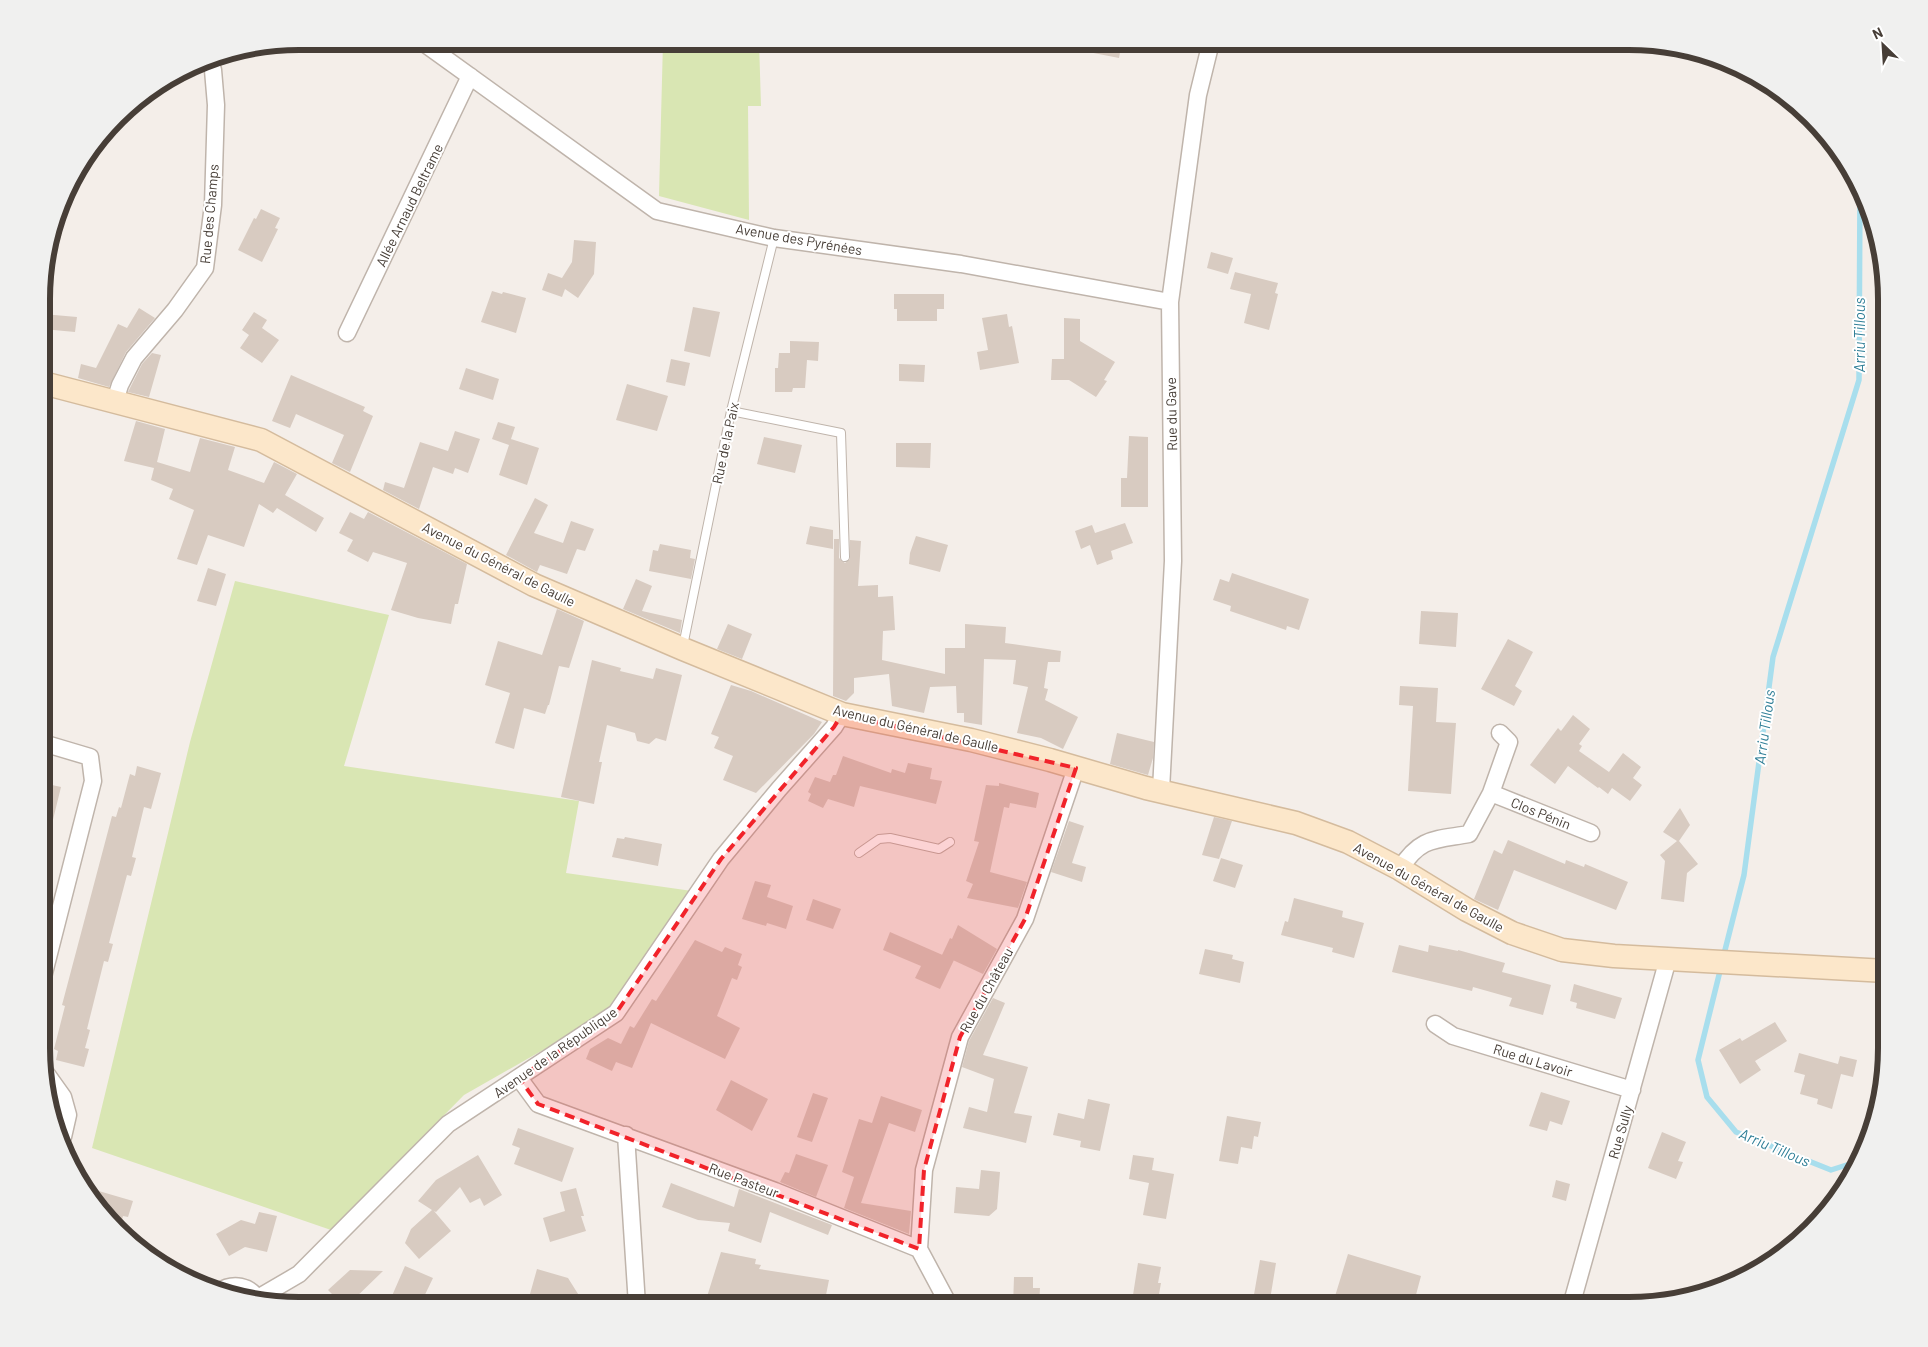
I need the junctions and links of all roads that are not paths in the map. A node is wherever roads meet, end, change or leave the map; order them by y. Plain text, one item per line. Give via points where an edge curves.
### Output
1 (434, 50) edge
2 (1209, 50) edge
3 (211, 66) edge
4 (470, 76) junction
5 (774, 238) junction
6 (1170, 302) junction
7 (347, 333) dead end
8 (50, 385) edge
9 (115, 401) junction
10 (731, 411) junction
11 (846, 558) dead end
12 (683, 649) junction
13 (842, 714) junction
14 (1500, 733) dead end
15 (50, 746) edge
16 (1076, 768) junction
17 (1161, 790) junction
18 (1491, 793) junction
19 (1591, 833) dead end
20 (950, 842) dead end
21 (859, 853) dead end
22 (1400, 869) junction
23 (50, 950) edge
24 (1668, 959) junction
25 (1878, 972) edge
26 (1436, 1024) dead end
27 (519, 1078) junction
28 (52, 1082) edge
29 (1632, 1090) junction
30 (64, 1130) edge
31 (626, 1135) junction
32 (919, 1249) junction
33 (228, 1287) edge
34 (253, 1292) edge
35 (266, 1295) edge
36 (636, 1297) edge
37 (944, 1297) edge
38 (1574, 1297) edge

1 - 4 street, Avenue des Pyrénées
2 - 6 street, Rue du Gave via 1198,96
3 - 9 street, Rue des Champs via 216,105 212,205 205,268 134,358
4 - 5 street, Avenue des Pyrénées via 657,210
4 - 7 street, Allée Arnaud Beltrame
5 - 6 street, Avenue des Pyrénées via 961,264
5 - 10 lane, Rue de la Paix
6 - 17 street, Rue du Gave via 1173,561
8 - 9 main road, Avenue du Général de Gaulle
9 - 12 main road, Avenue du Général de Gaulle via 261,440 534,585
10 - 11 lane via 841,433
10 - 12 lane, Rue de la Paix
12 - 13 main road, Avenue du Général de Gaulle
13 - 16 main road, Avenue du Général de Gaulle via 971,740
13 - 27 street, Avenue de la République via 834,728 721,859 616,1013
14 - 18 street via 1509,742
15 - 23 street via 90,757 93,782
16 - 17 main road, Avenue du Général de Gaulle
16 - 32 street, Rue du Château via 1025,919 960,1037 924,1170
17 - 22 main road, Avenue du Général de Gaulle via 1296,823 1348,842
18 - 19 street, Clos Pénin
18 - 22 street via 1469,834 1426,842 1408,856
20 - 21 lane via 939,849 880,838
22 - 24 main road, Avenue du Général de Gaulle via 1512,933 1562,950
24 - 25 main road, Avenue du Général de Gaulle
24 - 29 street, Rue Sully
26 - 29 street, Rue du Lavoir via 1453,1036
27 - 31 street, Rue Pasteur via 538,1104
27 - 35 street, Avenue de la République via 448,1124 299,1274
28 - 30 street via 63,1097 68,1115
29 - 38 street, Rue Sully
31 - 32 street, Rue Pasteur
31 - 36 street
32 - 37 street
33 - 34 street via 238,1286

